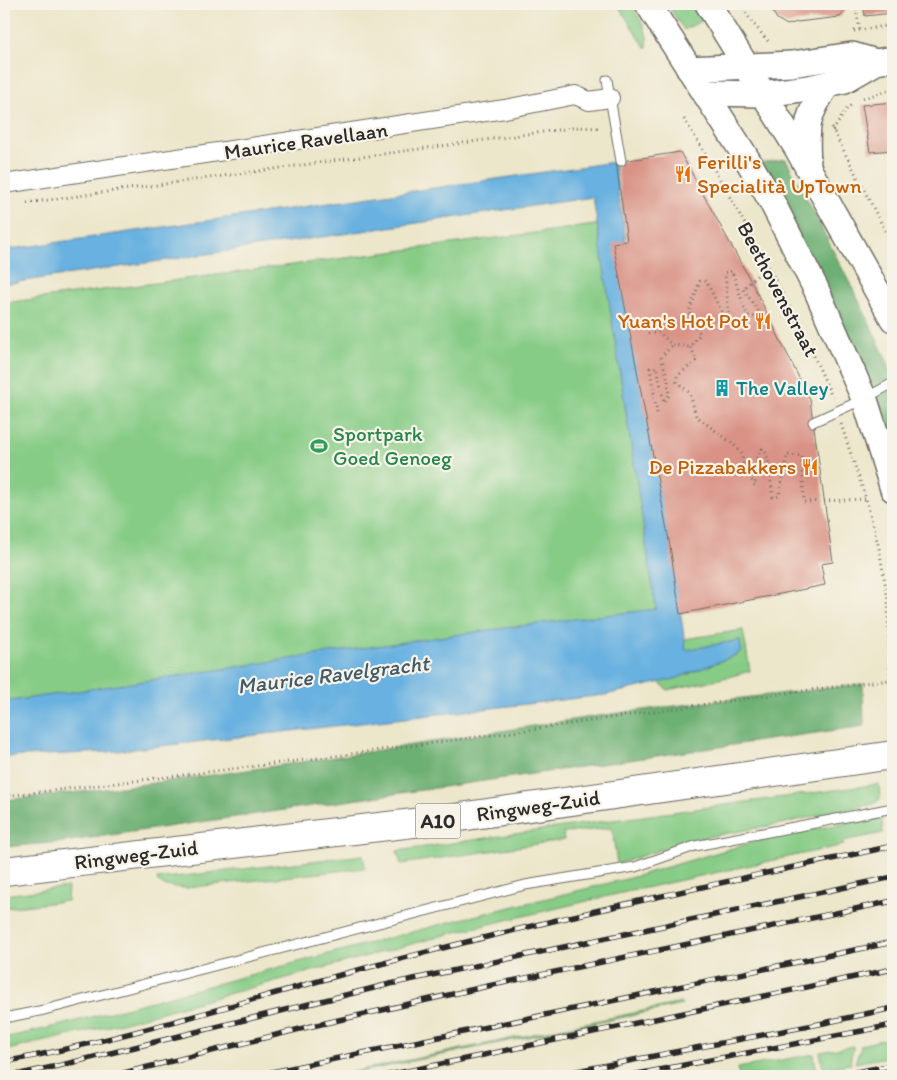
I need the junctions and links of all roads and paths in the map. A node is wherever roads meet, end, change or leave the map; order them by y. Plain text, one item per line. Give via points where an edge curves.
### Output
1 (648, 4) edge
2 (708, 4) edge
3 (741, 4) edge
4 (772, 46) dead end
5 (885, 60) edge
6 (688, 69) junction
7 (743, 70) junction
8 (608, 80) dead end
9 (828, 84) junction
10 (893, 89) edge
11 (718, 92) junction
12 (763, 94) junction
13 (610, 98) junction
14 (684, 120) dead end
15 (614, 128) junction
16 (621, 161) dead end
17 (808, 169) junction
18 (4, 184) edge
19 (22, 203) dead end
20 (893, 246) edge
21 (768, 265) junction
22 (893, 318) edge
23 (648, 334) dead end
24 (672, 345) junction
25 (690, 347) junction
26 (893, 383) edge
27 (864, 399) junction
28 (837, 411) junction
29 (657, 413) dead end
30 (813, 422) dead end
31 (893, 489) edge
32 (866, 499) junction
33 (890, 680) junction
34 (892, 709) edge
35 (893, 732) edge
36 (882, 757) edge
37 (4, 796) edge
38 (893, 808) edge
39 (4, 871) edge
40 (4, 1018) edge

1 - 6 main road, Beethovenstraat
2 - 7 main road
3 - 4 path
5 - 7 main road via 852,55
5 - 9 main road via 845,80
6 - 7 main road
6 - 11 main road, Beethovenstraat
7 - 12 main road
8 - 13 lane
9 - 12 main road
9 - 17 main road via 809,119
10 - 20 path via 851,103 833,131
11 - 12 main road
11 - 27 main road, Beethovenstraat via 740,148 772,202 816,289
12 - 17 main road
13 - 15 lane
13 - 18 street, Maurice Ravellaan via 589,101 575,95 506,109
14 - 21 path, Beethovenstraat
15 - 16 lane
15 - 19 path, Maurice Ravellaan via 579,127
17 - 22 main road
21 - 25 path via 743,289 764,319 747,315 732,271 725,273 729,319 726,320 706,281 700,281 689,312 700,334
21 - 28 path, Beethovenstraat via 814,354
23 - 24 path via 659,332
24 - 25 path
24 - 29 path via 662,357 669,395 664,402 657,367 650,368
25 - 32 path via 697,360 677,376 677,382 690,393 696,416 742,454 743,464 755,486 757,455 762,449 767,454 774,497 778,496 787,456 802,456 804,502
26 - 27 lane
27 - 28 lane
27 - 31 main road, Beethovenstraat
28 - 30 lane
28 - 32 path, Beethovenstraat
32 - 33 path, Beethovenstraat via 888,600
33 - 34 path, Beethovenstraat
33 - 37 path via 232,769
34 - 35 path, Beethovenstraat
36 - 39 highway, Ringweg-Zuid / A10 via 439,820
38 - 40 lane via 695,846 635,867 525,885

